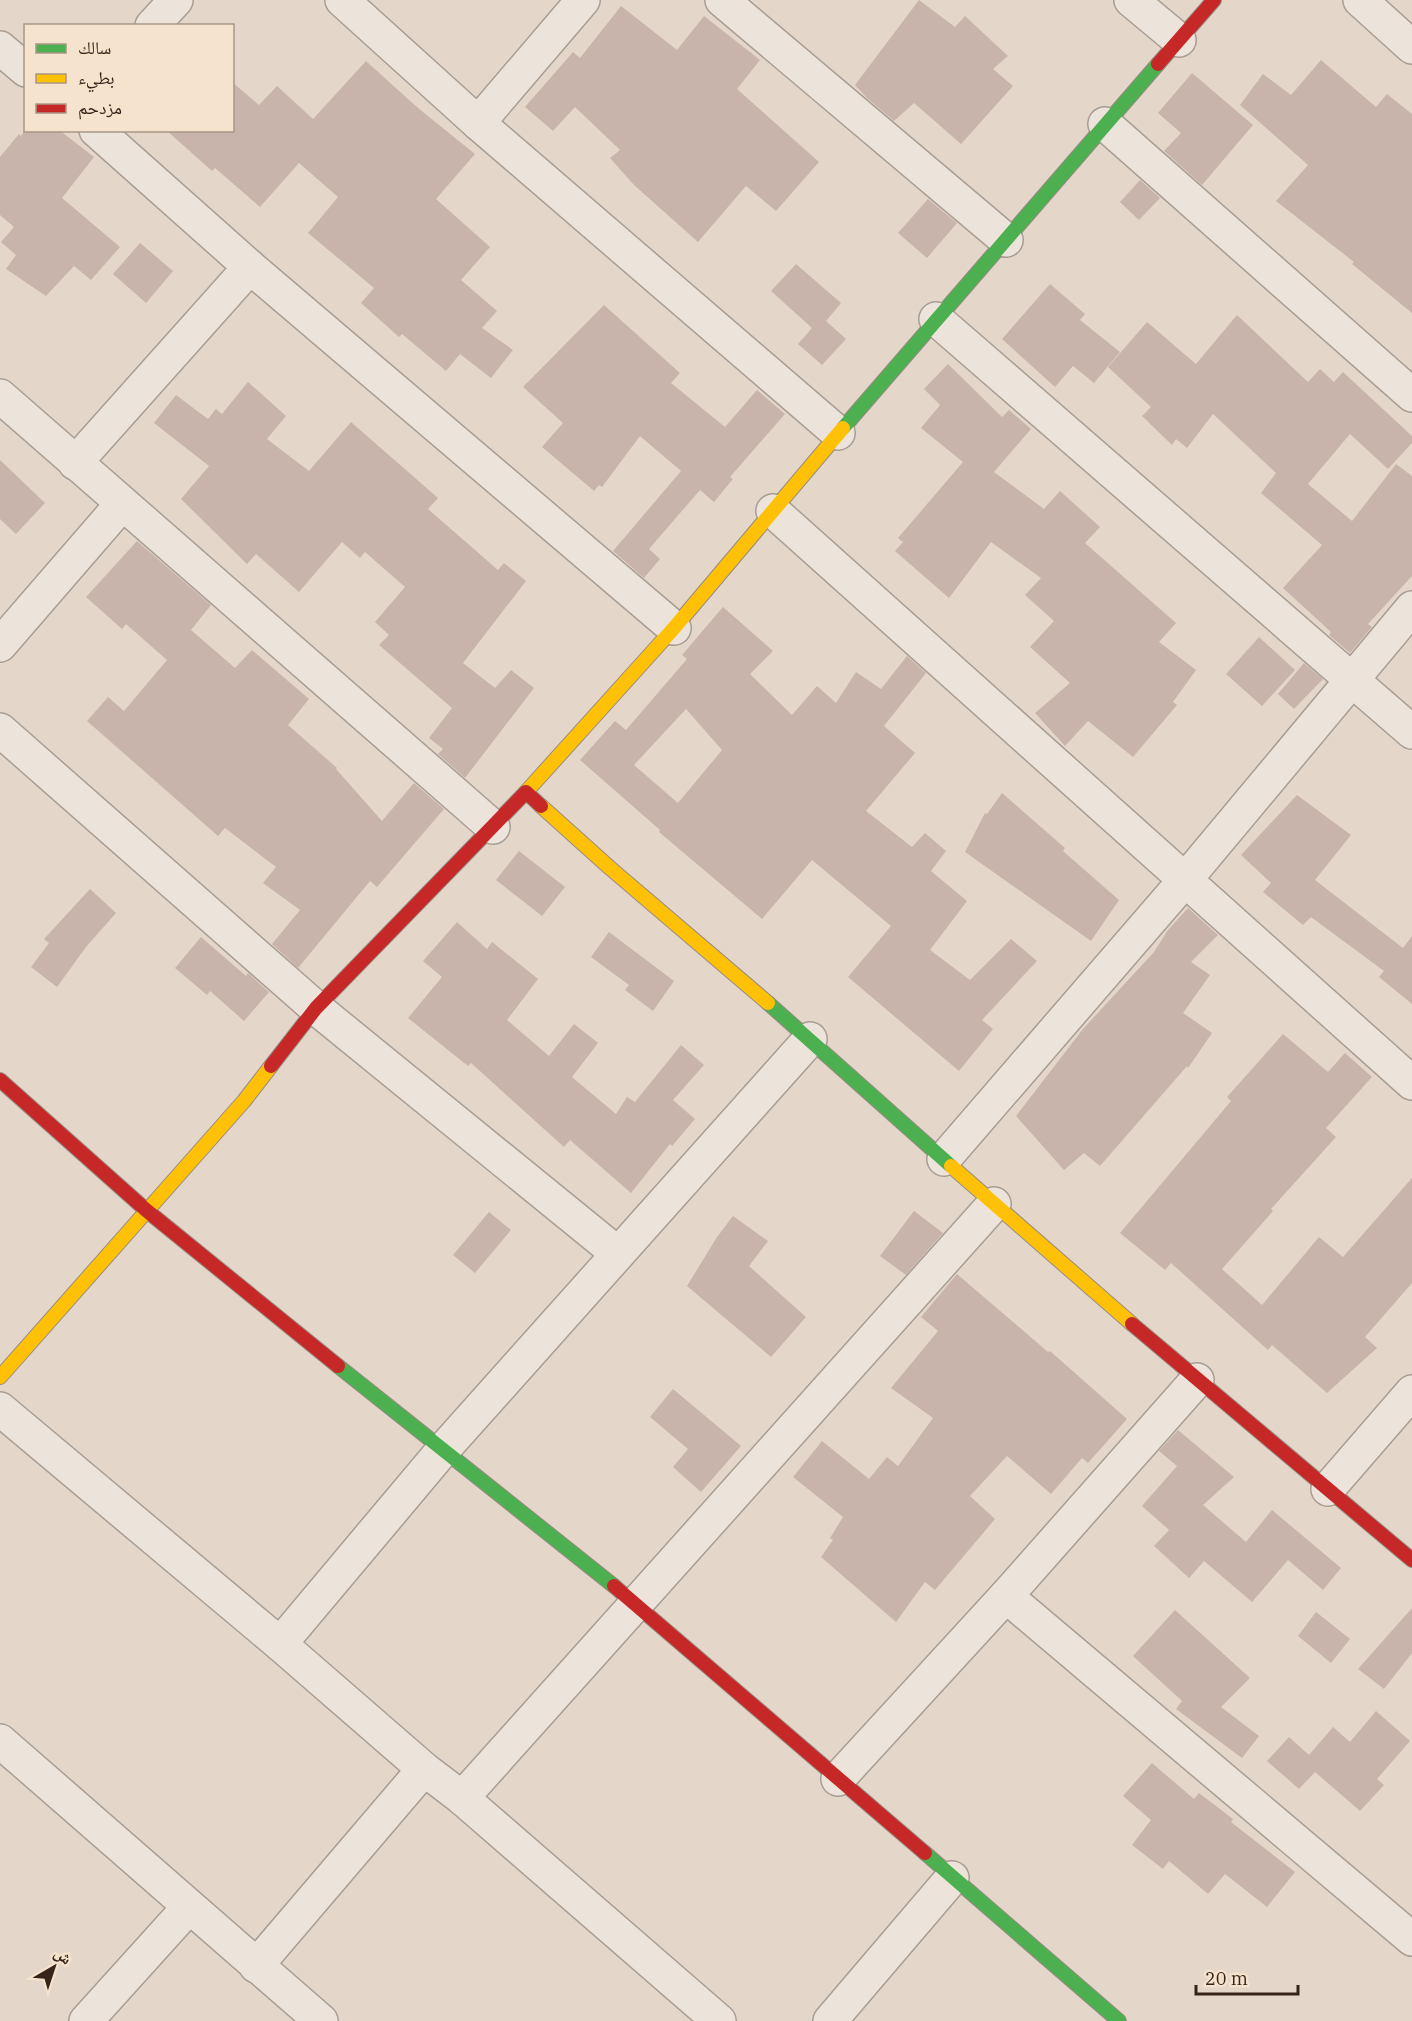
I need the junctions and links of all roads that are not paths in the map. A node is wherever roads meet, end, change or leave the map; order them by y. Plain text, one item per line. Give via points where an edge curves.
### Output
1 (176, 0) edge
2 (342, 0) edge
3 (583, 0) edge
4 (722, 0) edge
5 (1131, 0) edge
6 (1214, 0) edge
7 (1360, 0) edge
8 (154, 24) edge
9 (1179, 40) junction
10 (1412, 47) edge
11 (0, 48) edge
12 (24, 68) edge
13 (478, 123) junction
14 (1105, 124) junction
15 (98, 132) edge
16 (1006, 240) junction
17 (250, 267) junction
18 (936, 319) junction
19 (1412, 395) edge
20 (0, 396) edge
21 (838, 433) junction
22 (75, 463) junction
23 (122, 504) junction
24 (773, 512) junction
25 (1412, 608) edge
26 (674, 628) junction
27 (0, 645) edge
28 (1351, 679) junction
29 (0, 730) edge
30 (1412, 732) edge
31 (526, 792) junction
32 (493, 827) junction
33 (1185, 880) junction
34 (316, 1008) junction
35 (810, 1039) junction
36 (0, 1080) edge
37 (1412, 1083) edge
38 (945, 1159) junction
39 (994, 1204) junction
40 (146, 1210) junction
41 (617, 1253) junction
42 (0, 1377) edge
43 (1197, 1380) junction
44 (1412, 1392) edge
45 (0, 1409) edge
46 (442, 1451) junction
47 (1328, 1489) junction
48 (1412, 1560) edge
49 (1006, 1596) junction
50 (635, 1603) junction
51 (280, 1644) junction
52 (0, 1741) edge
53 (424, 1769) junction
54 (838, 1779) junction
55 (462, 1798) junction
56 (952, 1878) junction
57 (189, 1907) junction
58 (1412, 1939) edge
59 (256, 1965) junction
60 (86, 2021) edge
61 (321, 2021) edge
62 (719, 2021) edge
63 (830, 2021) edge
64 (1119, 2021) edge

1 - 8 street
2 - 13 street
3 - 13 street
4 - 16 street
5 - 9 street
6 - 9 street
7 - 10 street
9 - 14 street
11 - 12 street
13 - 21 street
14 - 16 street
14 - 19 street
15 - 17 street
16 - 18 street
17 - 22 street
17 - 26 street
18 - 21 street
18 - 28 street
20 - 22 street
21 - 24 street
22 - 23 street
23 - 27 street
23 - 32 street
24 - 26 street
24 - 33 street
25 - 28 street
26 - 31 street
28 - 30 street
28 - 33 street
29 - 34 street
31 - 32 street
31 - 35 street
32 - 34 street
33 - 37 street
33 - 38 street
34 - 40 street via 244,1101
34 - 41 street
35 - 38 street
35 - 41 street
36 - 40 street
38 - 39 street
39 - 43 street
39 - 50 street
40 - 42 street
40 - 46 street
41 - 46 street
43 - 47 street
43 - 49 street
44 - 47 street
45 - 51 street
46 - 50 street
46 - 51 street
47 - 48 street
49 - 54 street
49 - 58 street
50 - 54 street
50 - 55 street
51 - 53 street
52 - 57 street
53 - 55 street
53 - 59 street
54 - 56 street
55 - 62 street
56 - 63 street
56 - 64 street
57 - 59 street
57 - 60 street
59 - 61 street

